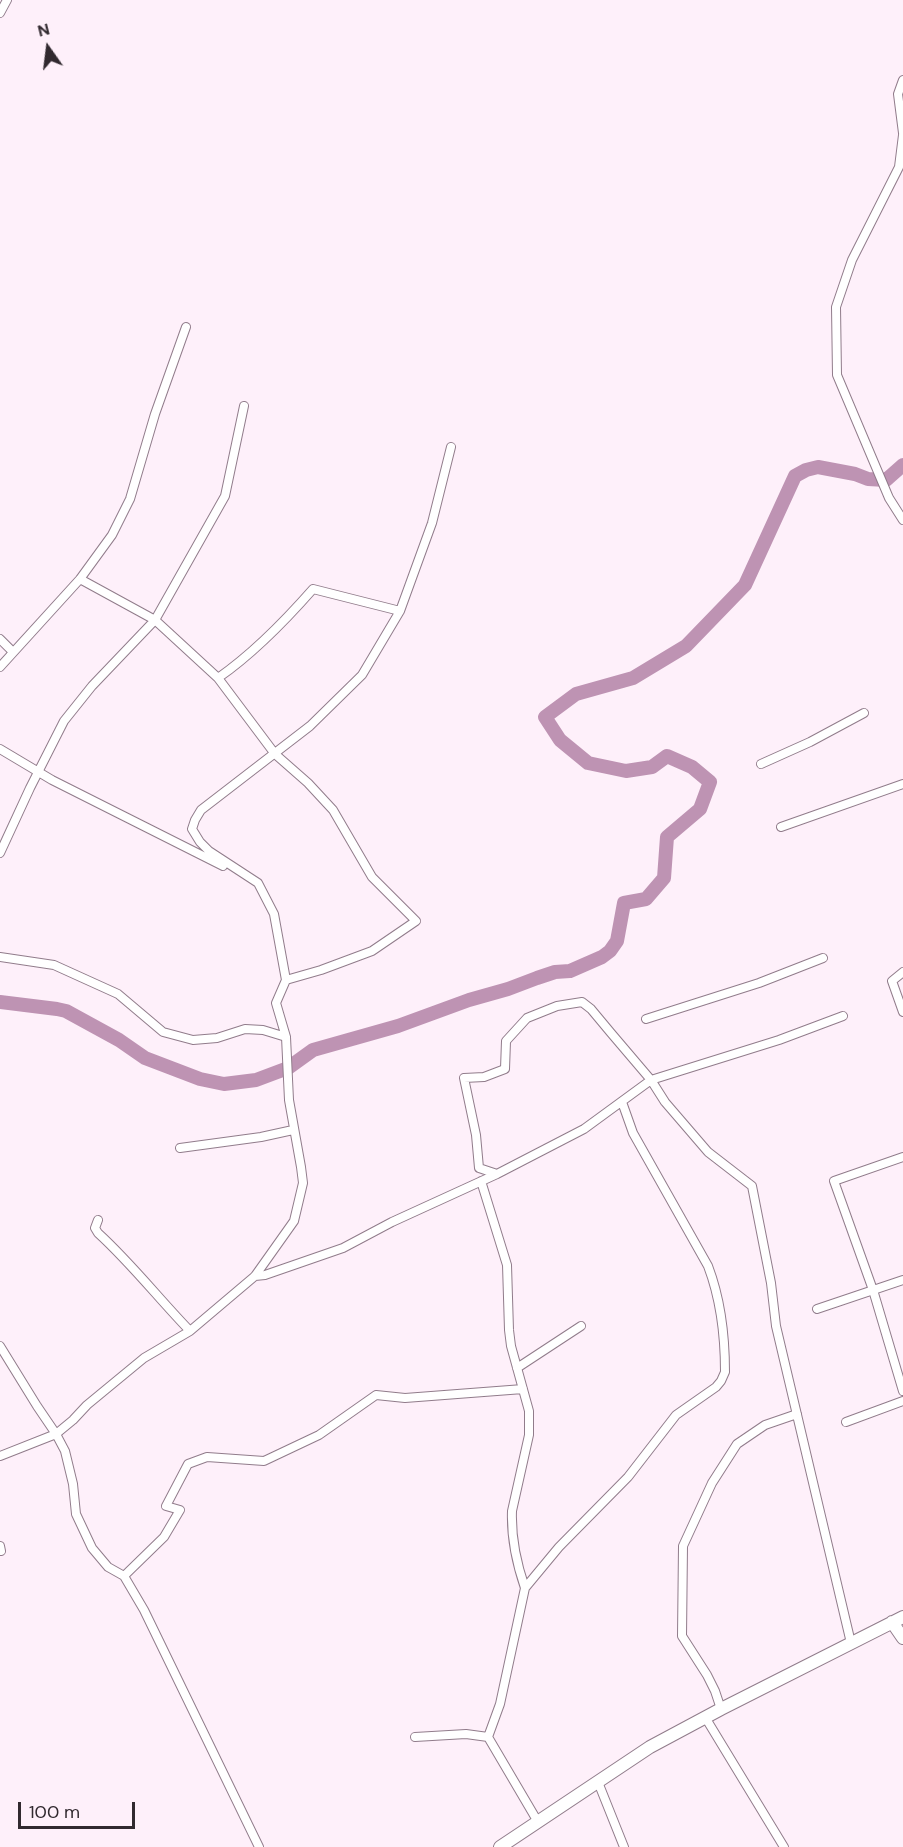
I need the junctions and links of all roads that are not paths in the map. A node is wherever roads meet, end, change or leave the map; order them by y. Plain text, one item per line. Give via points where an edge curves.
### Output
1 (7, 0) edge
2 (0, 13) edge
3 (903, 80) edge
4 (903, 134) edge
5 (186, 327) dead end
6 (244, 406) dead end
7 (452, 447) dead end
8 (903, 520) edge
9 (80, 579) junction
10 (400, 611) junction
11 (155, 620) junction
12 (0, 639) edge
13 (13, 652) junction
14 (0, 667) edge
15 (218, 678) junction
16 (864, 713) dead end
17 (0, 749) edge
18 (275, 754) junction
19 (761, 764) dead end
20 (38, 771) junction
21 (903, 784) edge
22 (781, 827) dead end
23 (0, 853) edge
24 (258, 883) junction
25 (0, 957) edge
26 (824, 958) dead end
27 (903, 972) edge
28 (286, 980) junction
29 (903, 1012) edge
30 (843, 1016) dead end
31 (646, 1019) dead end
32 (286, 1037) junction
33 (651, 1080) junction
34 (622, 1102) junction
35 (294, 1130) junction
36 (180, 1148) dead end
37 (903, 1157) edge
38 (497, 1174) junction
39 (481, 1181) junction
40 (98, 1221) dead end
41 (255, 1276) junction
42 (903, 1280) edge
43 (873, 1290) junction
44 (817, 1309) dead end
45 (581, 1326) dead end
46 (190, 1331) junction
47 (0, 1346) edge
48 (517, 1368) junction
49 (523, 1389) junction
50 (903, 1391) edge
51 (903, 1401) edge
52 (796, 1414) junction
53 (846, 1422) dead end
54 (56, 1434) junction
55 (0, 1456) edge
56 (124, 1576) junction
57 (525, 1588) junction
58 (897, 1619) edge
59 (903, 1638) edge
60 (851, 1643) junction
61 (721, 1709) junction
62 (705, 1717) junction
63 (415, 1737) dead end
64 (488, 1737) junction
65 (598, 1782) junction
66 (538, 1822) junction
67 (259, 1847) edge
68 (500, 1847) edge
69 (624, 1847) edge
70 (784, 1847) edge

1 - 2 street
3 - 4 street via 898,94
4 - 8 street via 899,167 852,260 836,307 837,375
5 - 9 street via 130,499 112,535
6 - 11 street via 225,496
7 - 10 street via 432,523
9 - 11 street
9 - 13 street
10 - 15 street via 313,589 275,631
10 - 18 street via 362,675
11 - 15 street
11 - 20 street via 64,721
12 - 13 street
13 - 14 street
15 - 18 street
16 - 19 street
17 - 20 street
18 - 24 street via 201,810 192,829 209,852
18 - 28 street via 333,810 372,877 416,921 372,951
20 - 23 street
20 - 24 street
21 - 22 street
24 - 28 street via 274,914
25 - 32 street via 54,965 118,994 163,1032 193,1040 245,1029
26 - 31 street
27 - 29 street via 892,981
28 - 32 street via 276,1003
30 - 33 street
32 - 35 street
33 - 34 street
33 - 38 street via 582,1002 557,1006 527,1018 506,1041 505,1069 484,1077 464,1078 479,1168
33 - 52 street via 708,1152 752,1186
34 - 38 street via 584,1129
34 - 57 street via 633,1133 712,1275 721,1308 725,1372 716,1387 676,1415 628,1477
35 - 36 street
35 - 41 street via 303,1183 297,1213
37 - 43 street via 834,1181
38 - 39 street
39 - 41 street via 343,1248
39 - 48 street via 507,1265 509,1330
40 - 46 street via 98,1233
41 - 46 street
42 - 43 street
43 - 44 street
43 - 50 street
45 - 48 street
46 - 54 street via 144,1358
47 - 54 street
48 - 49 street
49 - 56 street via 405,1398 376,1395 320,1435 264,1461 207,1457 188,1464 166,1506 180,1510 164,1537
49 - 57 street via 530,1424 512,1523 515,1554
51 - 53 street
52 - 60 street
52 - 61 street via 765,1425 736,1444 712,1483 684,1546 682,1636 707,1676
54 - 55 street
54 - 56 street via 65,1451 76,1514 92,1548 108,1568
56 - 67 street
57 - 64 street via 500,1704
58 - 59 main road
58 - 60 main road
60 - 61 main road
61 - 62 main road
62 - 65 main road
62 - 70 street
63 - 64 street
64 - 66 street
65 - 66 main road
65 - 69 street
66 - 68 main road

